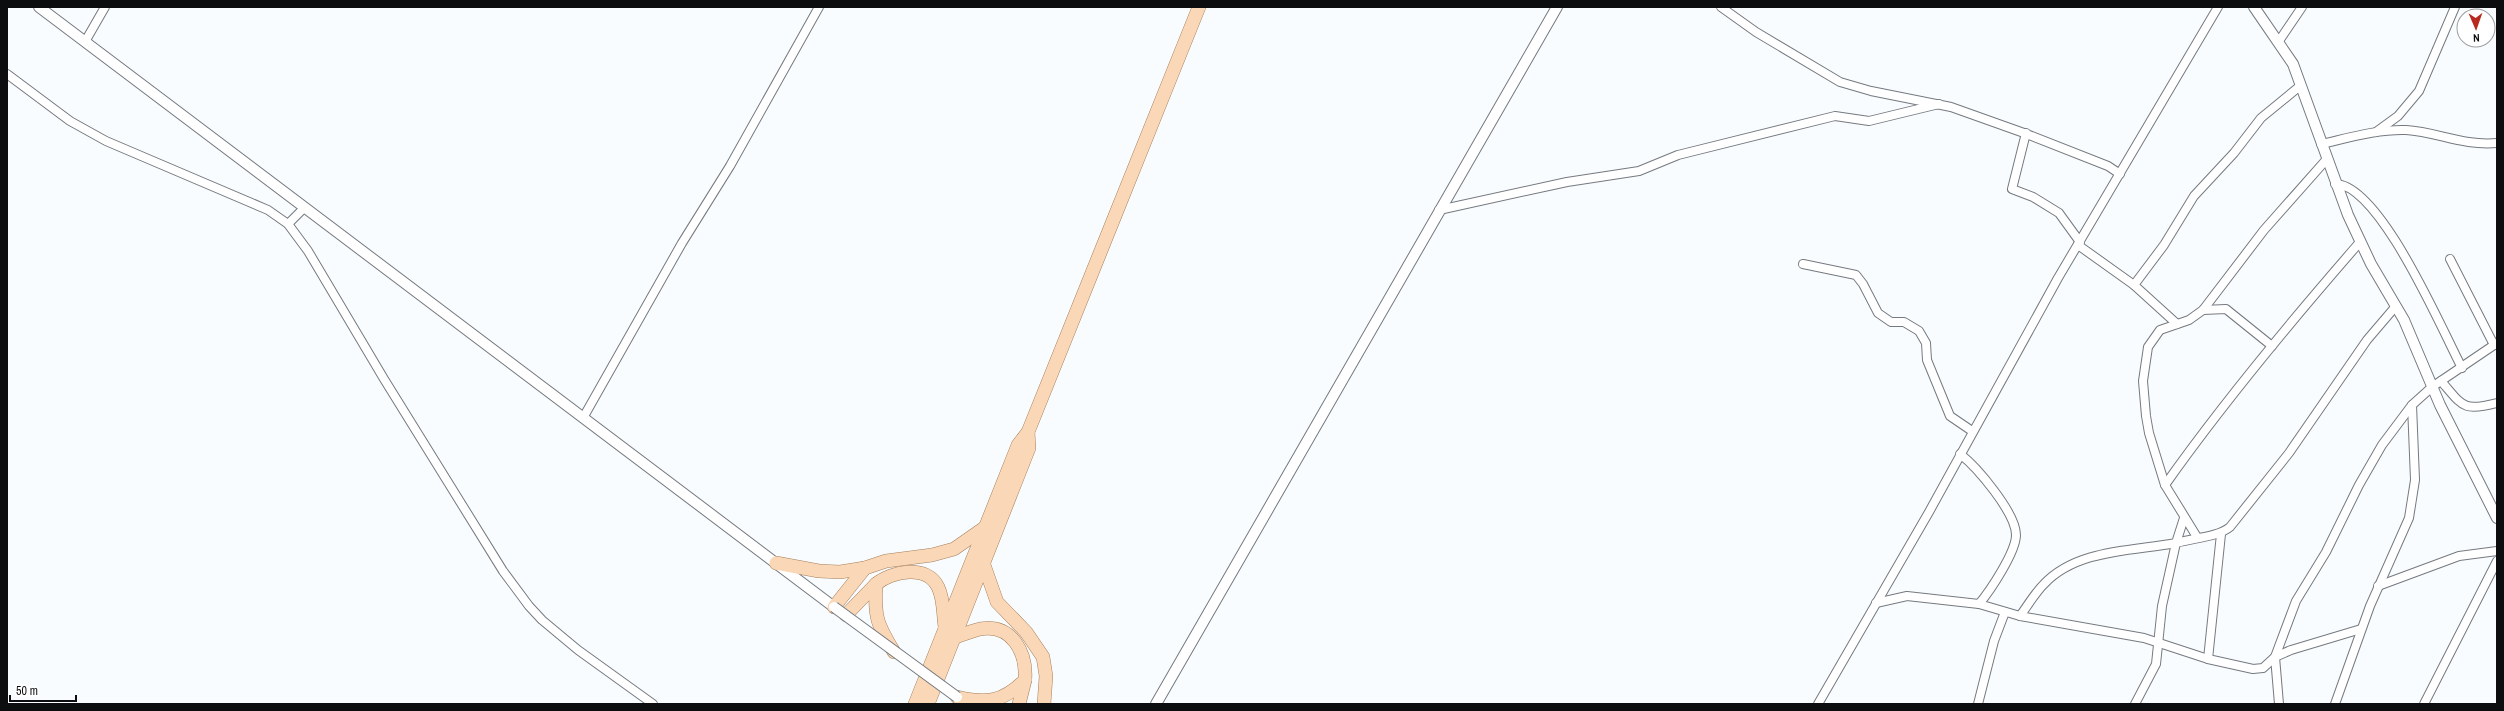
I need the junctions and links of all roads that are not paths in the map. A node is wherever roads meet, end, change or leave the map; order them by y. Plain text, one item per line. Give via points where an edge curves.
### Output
1 (39, 7) edge
2 (105, 7) edge
3 (819, 7) edge
4 (1199, 7) edge
5 (1557, 7) edge
6 (1721, 7) edge
7 (2218, 7) edge
8 (2254, 7) edge
9 (2302, 7) edge
10 (2455, 7) edge
11 (86, 40) junction
12 (2279, 41) junction
13 (7, 74) edge
14 (2300, 86) junction
15 (1939, 104) junction
16 (2026, 133) junction
17 (2372, 134) junction
18 (2497, 143) edge
19 (2321, 144) junction
20 (2326, 160) junction
21 (2120, 174) junction
22 (2335, 184) junction
23 (304, 208) junction
24 (1439, 210) junction
25 (288, 224) junction
26 (2360, 242) junction
27 (2079, 244) junction
28 (2450, 258) dead end
29 (1803, 264) dead end
30 (2134, 286) junction
31 (2396, 306) junction
32 (2203, 310) junction
33 (2177, 324) junction
34 (2495, 344) edge
35 (2272, 346) junction
36 (2462, 368) junction
37 (2441, 381) junction
38 (2432, 386) junction
39 (2497, 403) edge
40 (2412, 405) junction
41 (583, 418) junction
42 (1972, 431) junction
43 (1028, 432) junction
44 (1960, 454) junction
45 (2165, 485) junction
46 (2184, 518) junction
47 (2497, 518) edge
48 (987, 526) junction
49 (2221, 534) junction
50 (2197, 537) junction
51 (2176, 544) junction
52 (2497, 551) edge
53 (2497, 561) edge
54 (776, 563) junction
55 (984, 565) junction
56 (865, 568) junction
57 (876, 584) junction
58 (2378, 586) junction
59 (1876, 603) junction
60 (1978, 604) junction
61 (834, 607) junction
62 (2005, 612) junction
63 (846, 615) junction
64 (2020, 616) junction
65 (2361, 629) junction
66 (950, 633) junction
67 (2159, 643) junction
68 (894, 652) junction
69 (2275, 657) junction
70 (2208, 659) junction
71 (1025, 680) junction
72 (962, 701) edge
73 (1043, 703) edge
74 (653, 704) edge
75 (916, 704) edge
76 (928, 704) edge
77 (1019, 704) edge
78 (1156, 704) edge
79 (1818, 704) edge
80 (1978, 704) edge
81 (2135, 704) edge
82 (2279, 704) edge
83 (2336, 704) edge
84 (2424, 704) edge

1 - 11 street
2 - 11 street
3 - 41 street
4 - 43 main road
5 - 24 street
6 - 15 street via 1756,32 1840,82 1871,91
7 - 21 street
8 - 12 street
9 - 12 street
10 - 17 street via 2419,91 2398,116
11 - 23 street
12 - 14 street via 2293,64
13 - 25 street via 70,121 100,138 268,210
14 - 19 street
14 - 30 street via 2261,118 2234,153 2194,196 2164,245
15 - 16 street
15 - 24 street via 1869,121 1835,116 1678,155 1639,171 1567,182
16 - 21 street via 2108,166
16 - 27 street via 2012,189 2033,197 2059,214
17 - 18 street via 2407,130 2458,142
17 - 19 street
19 - 20 street
20 - 22 street
20 - 32 street via 2264,230
21 - 27 street
22 - 26 street
22 - 36 street via 2344,184 2360,196 2399,245
23 - 25 street
23 - 41 street
24 - 78 street
25 - 74 street via 308,251 384,379 516,588 548,625
26 - 31 street
26 - 35 street
27 - 30 street
27 - 42 street
28 - 34 street
29 - 42 street via 1856,275 1878,313 1891,322 1904,322 1919,331 1926,343 1927,360 1950,416
30 - 33 street
31 - 38 street
31 - 49 street via 2367,340 2289,453 2230,527
32 - 33 street via 2195,317
32 - 35 street via 2226,309
33 - 45 street via 2155,334 2148,347 2144,366 2146,416
34 - 36 street
35 - 45 street via 2224,405
36 - 37 street
37 - 38 street
37 - 39 street via 2465,406 2475,408
38 - 40 street
38 - 47 street
40 - 58 street via 2414,498 2409,518
40 - 69 street via 2382,445 2326,552 2302,589
41 - 54 street
42 - 44 street
43 - 48 main road via 1018,445
43 - 55 main road via 1029,448
44 - 59 street
44 - 60 street via 1982,474 2011,518 2016,535 2012,550 1988,594
45 - 46 street
46 - 50 street
46 - 51 street
48 - 56 main road via 954,549 932,555 886,561
48 - 66 main road
49 - 50 street
49 - 70 street
50 - 51 street
51 - 64 street via 2101,554 2074,563 2044,584
51 - 67 street via 2162,606
52 - 58 street via 2459,556
53 - 84 street
54 - 56 main road via 819,571 840,572
54 - 61 street
55 - 66 main road
55 - 73 main road via 997,602 1026,632 1043,657 1046,676
56 - 61 main road
57 - 63 main road
57 - 66 main road via 893,573 914,572 929,577 938,586
57 - 68 main road via 875,609 879,628
58 - 65 street
59 - 60 street via 1907,596
59 - 79 street
60 - 62 street
61 - 63 street, bridge
62 - 64 street
62 - 80 street via 1994,641
63 - 68 street, bridge
64 - 67 street via 2144,638
65 - 69 street
65 - 83 street
66 - 71 main road via 981,629 997,630 1013,638 1021,649 1026,666
66 - 75 main road
66 - 76 main road
67 - 70 street
67 - 81 street via 2152,674
68 - 72 street, bridge
69 - 70 street via 2263,668 2253,669
69 - 82 street
71 - 72 main road via 1012,693 995,700
71 - 77 main road

